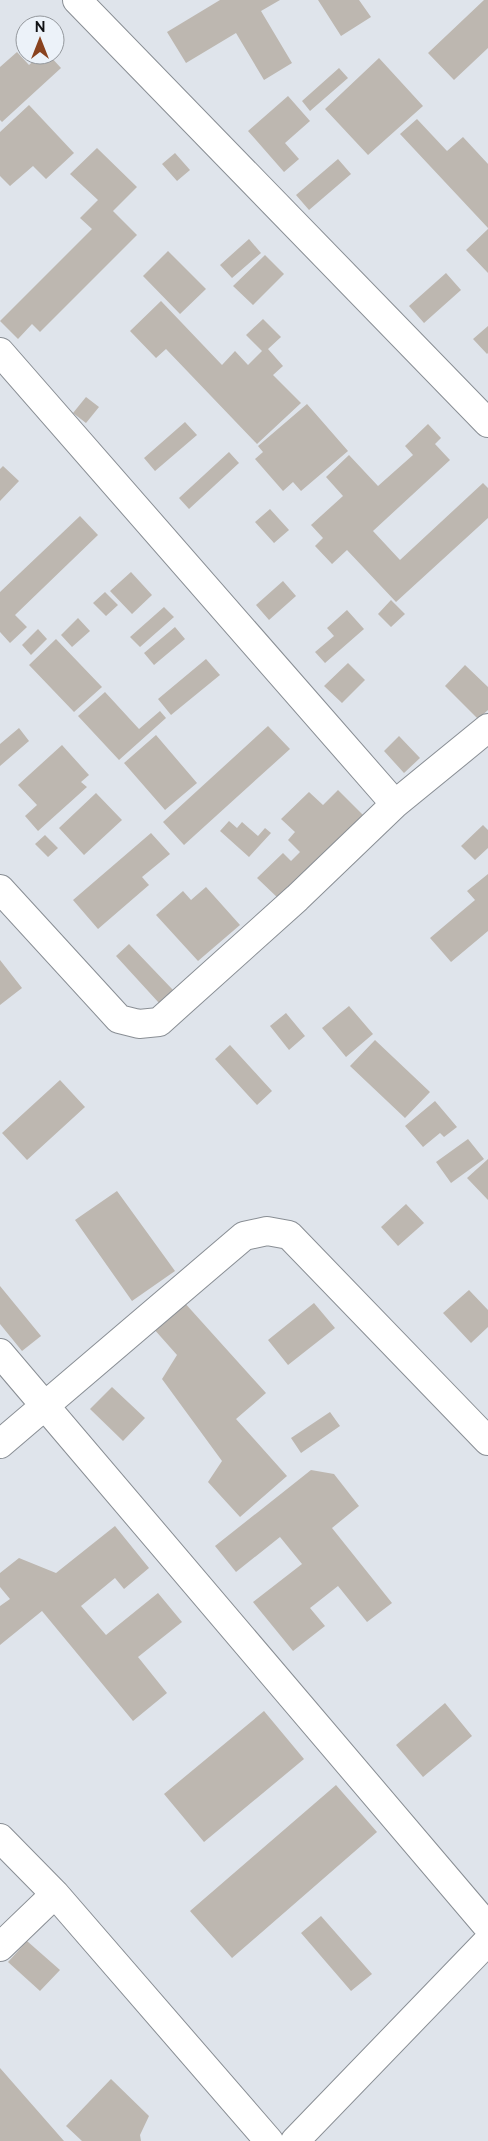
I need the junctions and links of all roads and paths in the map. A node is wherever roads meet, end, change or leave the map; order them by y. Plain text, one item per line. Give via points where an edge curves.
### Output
1 (77, 0) edge
2 (0, 352) edge
3 (488, 423) edge
4 (488, 728) edge
5 (395, 804) junction
6 (0, 888) edge
7 (0, 1353) edge
8 (46, 1405) junction
9 (488, 1441) edge
10 (0, 1444) edge
11 (0, 1838) edge
12 (55, 1894) junction
13 (488, 1927) edge
14 (488, 1941) edge
15 (0, 1947) edge
16 (269, 2141) edge
17 (295, 2141) edge

1 - 3 street
2 - 5 street
4 - 5 street
5 - 6 street via 297,898 159,1022 139,1024 119,1019
7 - 8 street
8 - 9 street via 244,1236 267,1231 289,1235
8 - 10 street
8 - 13 street
11 - 12 street
12 - 15 street
12 - 16 street
14 - 17 street

